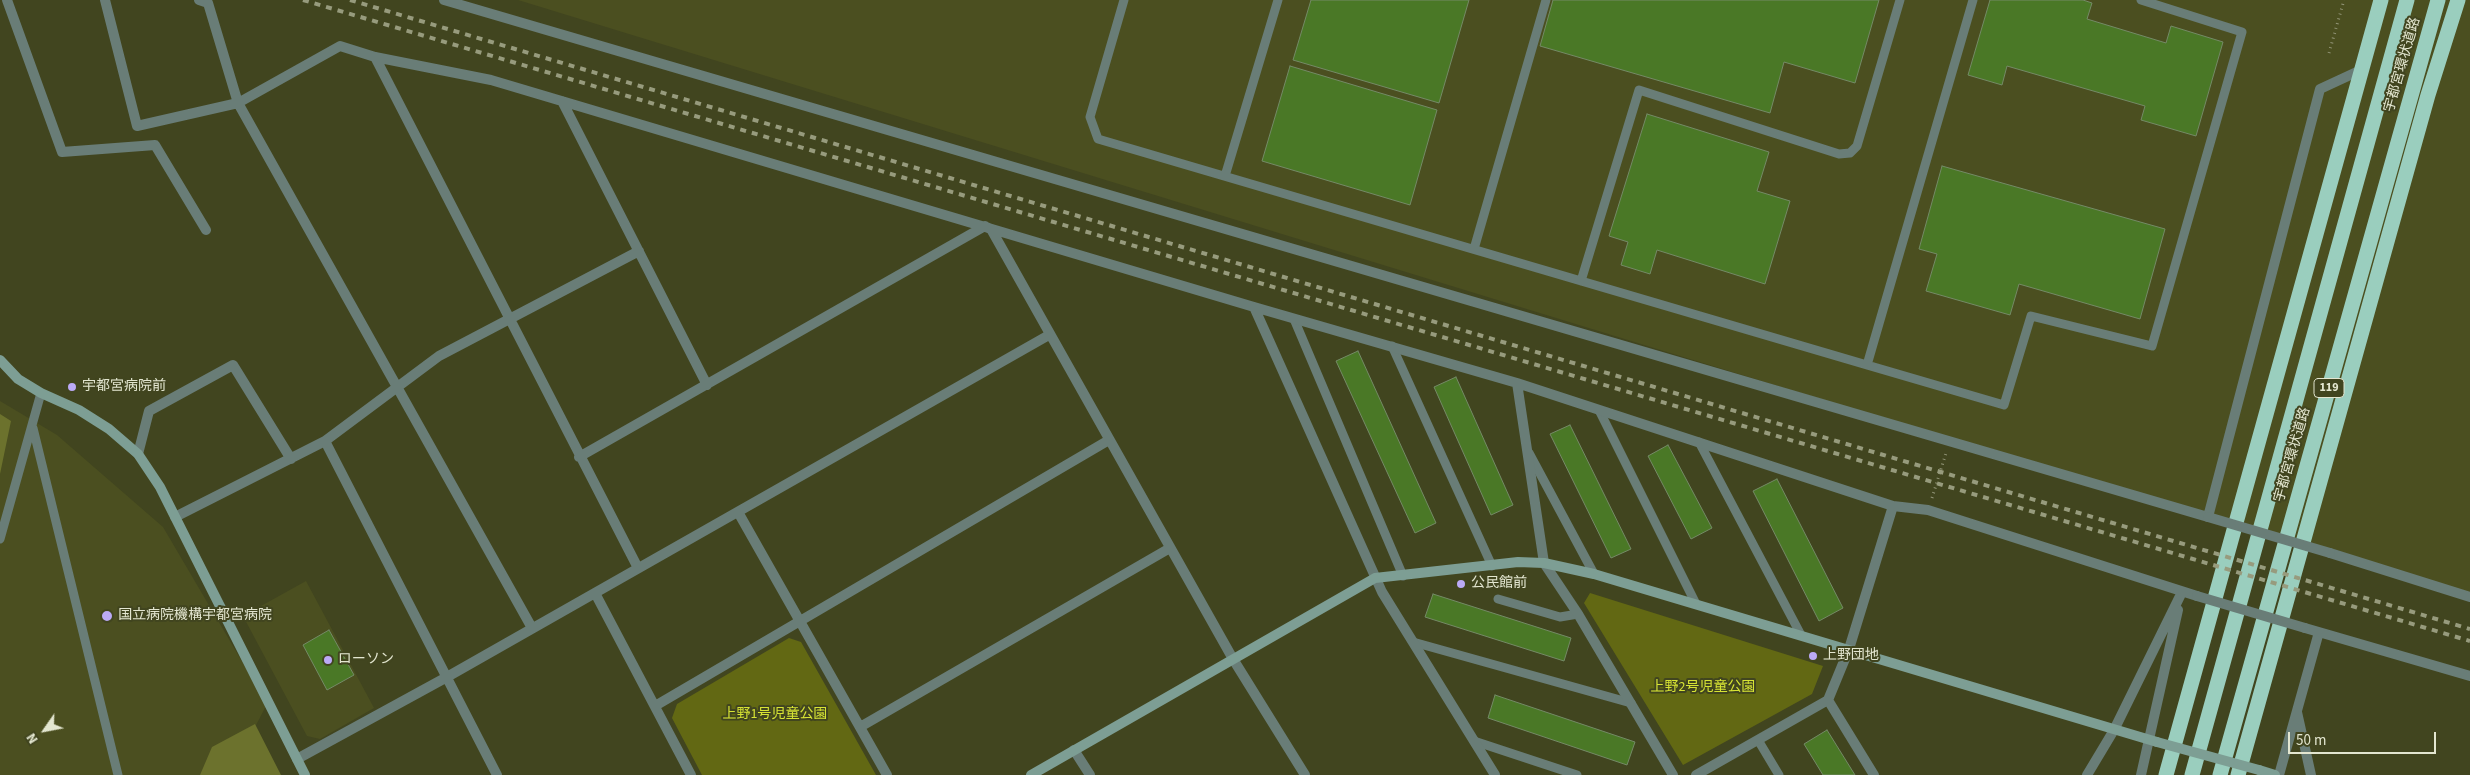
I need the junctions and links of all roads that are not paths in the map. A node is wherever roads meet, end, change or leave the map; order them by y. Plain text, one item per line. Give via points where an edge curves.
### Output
1 (7, 0) edge
2 (106, 0) edge
3 (199, 0) edge
4 (444, 0) edge
5 (1124, 0) edge
6 (1278, 0) edge
7 (1546, 0) edge
8 (1900, 0) edge
9 (1973, 0) edge
10 (2140, 0) edge
11 (2381, 0) edge
12 (2407, 0) edge
13 (2438, 0) edge
14 (2458, 0) edge
15 (375, 57) junction
16 (2361, 70) junction
17 (562, 101) junction
18 (238, 103) junction
19 (1225, 176) junction
20 (985, 226) junction
21 (206, 230) dead end
22 (1474, 249) junction
23 (639, 251) junction
24 (1581, 281) junction
25 (1254, 307) junction
26 (1294, 319) junction
27 (509, 320) junction
28 (1050, 335) junction
29 (1392, 346) junction
30 (0, 360) edge
31 (1867, 365) junction
32 (1517, 383) junction
33 (707, 385) junction
34 (397, 387) junction
35 (41, 393) junction
36 (1599, 410) junction
37 (33, 428) junction
38 (1109, 440) junction
39 (325, 441) junction
40 (1699, 442) junction
41 (1526, 449) junction
42 (138, 454) junction
43 (578, 456) junction
44 (291, 459) junction
45 (1893, 506) junction
46 (738, 512) junction
47 (175, 517) junction
48 (2208, 517) junction
49 (0, 539) edge
50 (1170, 548) junction
51 (1544, 563) junction
52 (1492, 566) junction
53 (638, 568) junction
54 (1594, 574) junction
55 (1403, 576) junction
56 (1375, 578) junction
57 (2182, 592) junction
58 (595, 593) junction
59 (2470, 597) edge
60 (1498, 599) dead end
61 (1696, 604) junction
62 (1578, 614) junction
63 (800, 621) junction
64 (532, 628) junction
65 (2319, 632) junction
66 (1802, 635) junction
67 (1413, 642) junction
68 (1848, 649) junction
69 (1233, 659) junction
70 (2470, 676) edge
71 (447, 677) junction
72 (1828, 700) junction
73 (1631, 703) junction
74 (655, 706) junction
75 (2297, 711) junction
76 (860, 727) junction
77 (2114, 730) junction
78 (1758, 740) junction
79 (1474, 741) junction
80 (2152, 741) junction
81 (1074, 750) junction
82 (296, 759) junction
83 (118, 775) edge
84 (305, 775) edge
85 (498, 775) edge
86 (691, 775) edge
87 (887, 775) edge
88 (1031, 775) edge
89 (1090, 775) edge
90 (1305, 775) edge
91 (1495, 775) edge
92 (1577, 775) edge
93 (1673, 775) edge
94 (1696, 775) edge
95 (1779, 775) edge
96 (1874, 775) edge
97 (2087, 775) edge
98 (2141, 775) edge
99 (2166, 775) edge
100 (2192, 775) edge
101 (2220, 775) edge
102 (2238, 775) edge
103 (2277, 775) edge
104 (2311, 775) edge

1 - 21 street via 62,152 155,145
2 - 18 street via 137,126
3 - 18 street via 208,3
4 - 48 street
5 - 19 lane via 1090,118 1098,139
6 - 19 lane
7 - 22 lane
8 - 24 lane via 1857,146 1850,153 1839,154 1639,90
9 - 31 lane
10 - 31 lane via 2242,32 2152,346 2031,316 2004,405
11 - 16 highway
12 - 100 highway, 宇都宮環状道路 / 119
13 - 101 highway, 宇都宮環状道路 / 119
14 - 102 highway via 2428,95
15 - 17 street via 491,80
15 - 18 street via 340,46
15 - 27 street
16 - 48 street via 2320,89
16 - 99 highway
17 - 20 street
17 - 23 street
18 - 34 street
19 - 22 lane
20 - 25 street
20 - 28 street via 991,229
20 - 33 street
22 - 24 lane
23 - 27 street
23 - 33 street
24 - 31 lane
25 - 26 street
25 - 56 street
26 - 29 street
26 - 55 lane
27 - 34 street via 439,356
27 - 43 street
28 - 38 street
28 - 46 street
29 - 32 street
29 - 52 lane
30 - 35 street via 18,379
32 - 36 street
32 - 41 street
33 - 43 street
34 - 39 street
34 - 64 street
35 - 37 lane
35 - 42 street via 109,429
36 - 40 street
36 - 61 lane
37 - 49 lane
37 - 83 lane
38 - 50 street
38 - 63 street
39 - 44 street
39 - 71 street
40 - 45 street
40 - 66 lane
41 - 51 street
41 - 54 lane
42 - 44 street via 149,411 233,365
42 - 47 street
43 - 53 street
44 - 47 street
45 - 57 street via 1928,510
45 - 68 street
46 - 53 street
46 - 63 street
47 - 82 street
48 - 59 street, bridge
50 - 69 street
50 - 76 street
51 - 52 street
51 - 54 street
51 - 62 street
52 - 55 street
53 - 58 street
54 - 61 street
55 - 56 street
56 - 67 street
56 - 69 street
57 - 65 street, bridge
57 - 77 street
57 - 80 street
58 - 64 street
58 - 74 street
60 - 62 lane via 1560,618
61 - 66 street
62 - 73 street
63 - 74 street
63 - 76 street
64 - 71 street
65 - 70 street
65 - 75 street
66 - 68 street
67 - 73 lane
67 - 79 street
68 - 72 street
68 - 77 street
69 - 81 street
69 - 90 street
71 - 82 street
71 - 85 street
72 - 78 street
72 - 96 street
73 - 93 street
74 - 86 street
75 - 103 street
75 - 104 street
76 - 87 street
77 - 80 street
77 - 97 street
78 - 94 street
78 - 95 lane
79 - 91 street
79 - 92 lane
80 - 98 street
80 - 103 street, bridge
81 - 88 street
81 - 89 street
82 - 84 street

